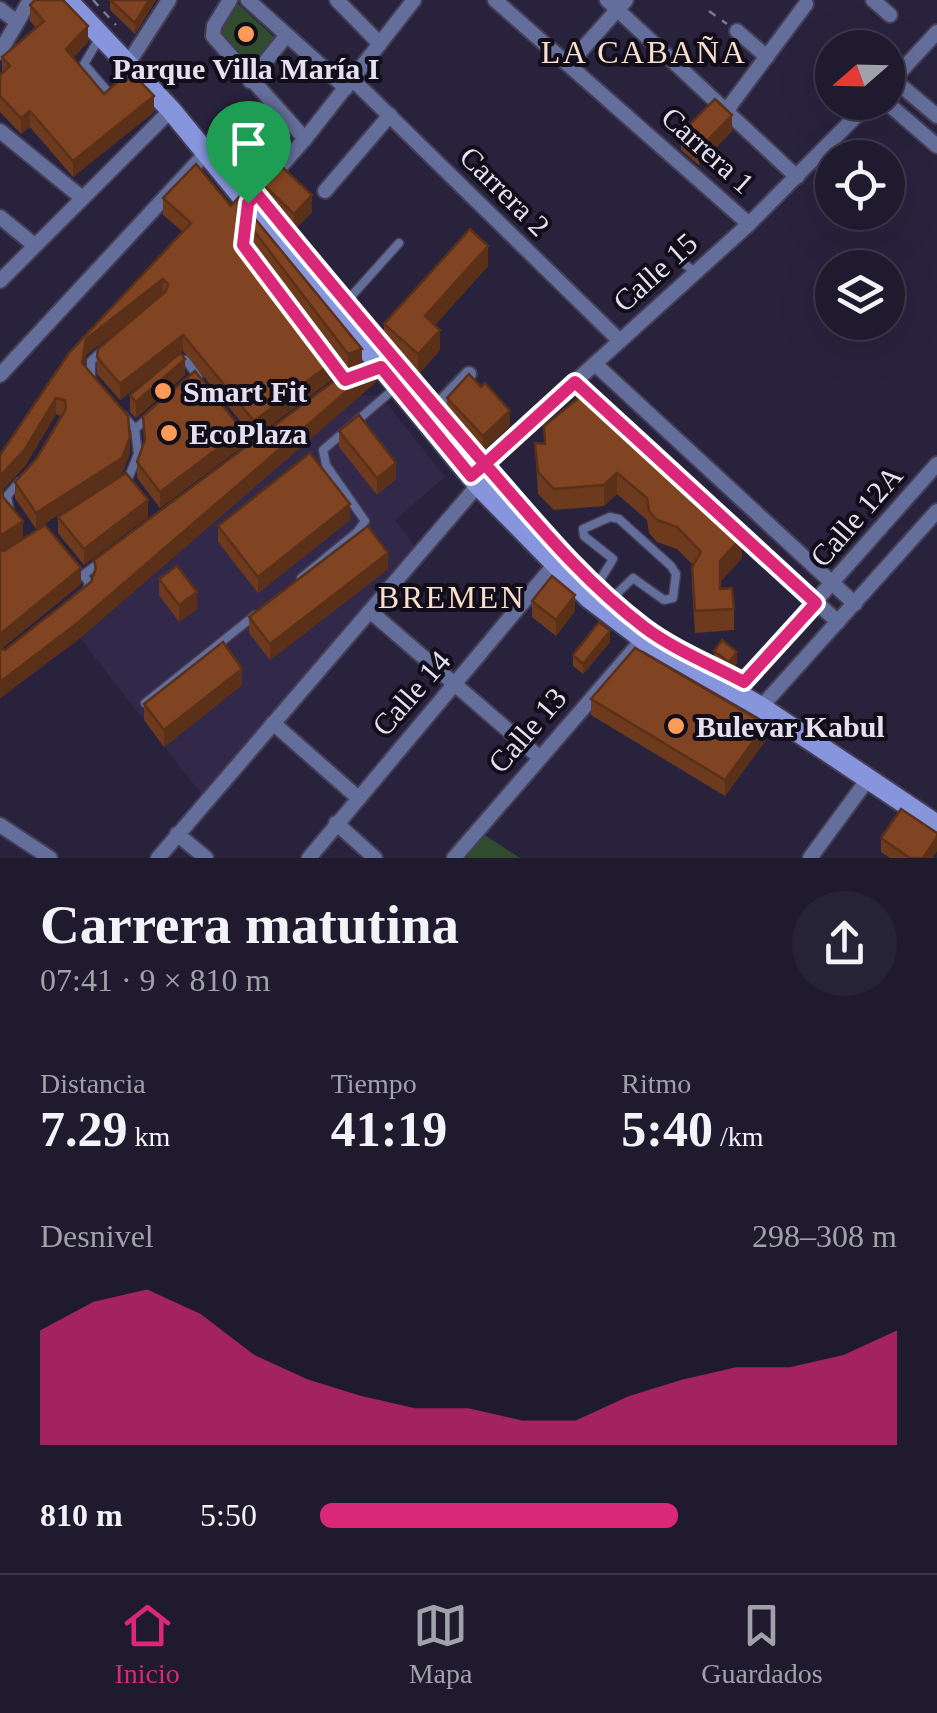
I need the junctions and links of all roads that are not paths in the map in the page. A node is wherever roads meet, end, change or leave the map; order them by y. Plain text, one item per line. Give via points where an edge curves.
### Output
1 (30, 0) edge
2 (67, 0) edge
3 (169, 0) edge
4 (230, 0) edge
5 (248, 0) edge
6 (336, 0) edge
7 (414, 0) edge
8 (495, 0) edge
9 (874, 0) edge
10 (617, 3) edge
11 (806, 4) dead end
12 (0, 9) edge
13 (890, 15) dead end
14 (17, 22) junction
15 (737, 31) road end
16 (937, 32) edge
17 (101, 35) junction
18 (286, 36) junction
19 (380, 44) junction
20 (0, 52) edge
21 (767, 56) junction
22 (133, 62) junction
23 (568, 64) junction
24 (905, 66) edge
25 (250, 81) junction
26 (349, 84) junction
27 (905, 93) edge
28 (719, 106) junction
29 (171, 110) junction
30 (390, 115) junction
31 (937, 116) edge
32 (905, 118) edge
33 (852, 120) edge
34 (0, 131) edge
35 (305, 139) junction
36 (937, 146) edge
37 (206, 153) junction
38 (796, 177) junction
39 (324, 191) dead end
40 (81, 197) junction
41 (248, 203) junction
42 (0, 217) edge
43 (749, 224) junction
44 (399, 243) dead end
45 (33, 244) junction
46 (255, 260) edge
47 (0, 281) edge
48 (335, 314) junction
49 (119, 337) edge
50 (36, 338) junction
51 (620, 342) junction
52 (595, 364) junction
53 (162, 372) edge
54 (469, 374) edge
55 (0, 375) edge
56 (197, 376) junction
57 (575, 382) junction
58 (185, 386) edge
59 (397, 386) junction
60 (99, 388) edge
61 (0, 390) edge
62 (208, 390) edge
63 (133, 398) edge
64 (160, 408) edge
65 (425, 420) junction
66 (135, 429) junction
67 (937, 464) edge
68 (30, 470) edge
69 (478, 475) junction
70 (128, 479) junction
71 (115, 488) edge
72 (138, 492) edge
73 (9, 509) junction
74 (937, 510) edge
75 (0, 517) edge
76 (21, 524) edge
77 (109, 556) edge
78 (70, 560) edge
79 (554, 565) junction
80 (83, 575) junction
81 (297, 581) edge
82 (833, 584) junction
83 (76, 600) edge
84 (816, 603) junction
85 (595, 604) junction
86 (854, 604) junction
87 (266, 605) edge
88 (371, 612) junction
89 (838, 622) junction
90 (642, 639) junction
91 (456, 686) junction
92 (735, 692) junction
93 (145, 703) edge
94 (761, 707) junction
95 (273, 723) junction
96 (539, 757) junction
97 (868, 779) junction
98 (356, 796) junction
99 (336, 823) junction
100 (0, 825) edge
101 (937, 825) edge
102 (177, 834) junction
103 (50, 858) edge
104 (158, 858) edge
105 (206, 858) edge
106 (309, 858) edge
107 (376, 858) edge
108 (454, 858) edge
109 (810, 858) edge

1 - 14 street
2 - 17 main road
3 - 22 street
4 - 25 street via 212,32
5 - 18 street, Carrera 2
6 - 19 street
7 - 19 street via 406,19
8 - 23 street, Carrera 1
9 - 13 street
10 - 23 street
10 - 28 street
11 - 21 street
12 - 14 street
14 - 20 street
15 - 21 street
16 - 24 street
17 - 22 main road
17 - 22 lane via 83,61 109,93
18 - 25 street
18 - 26 street, Carrera 2
19 - 26 street
21 - 28 street
22 - 29 main road
23 - 43 street, Carrera 1
25 - 35 street
26 - 30 street, Carrera 2
26 - 35 street
27 - 31 street
28 - 38 street
29 - 37 main road
29 - 40 street
30 - 39 street
30 - 51 street, Carrera 2
32 - 36 street
33 - 38 street, Calle 15
34 - 40 street
35 - 41 street
37 - 41 main road
37 - 50 street
38 - 43 street, Calle 15
40 - 45 street
41 - 46 lane via 241,238
41 - 48 main road
42 - 45 street
43 - 51 street, Calle 15 via 689,267
44 - 48 lane
45 - 47 street
48 - 59 main road via 372,370
49 - 60 lane via 88,368
50 - 55 street
50 - 61 street
51 - 52 street, Calle 15
52 - 57 street, Calle 15
52 - 82 street via 715,468
53 - 56 lane via 181,358
54 - 65 street
56 - 58 lane
56 - 62 lane
57 - 69 street, Calle 15
57 - 84 street
59 - 65 main road
59 - 81 lane via 323,450 365,521
63 - 66 lane via 119,410
64 - 66 lane
65 - 69 main road
66 - 70 lane via 138,454
67 - 82 street, Calle 12A
68 - 73 lane via 8,496
69 - 79 main road
69 - 88 street, Calle 15
70 - 71 lane
70 - 72 lane
73 - 75 lane
73 - 76 lane
74 - 86 street, Calle 12A
77 - 80 lane
78 - 80 lane
79 - 85 main road
79 - 91 street, Calle 14
80 - 83 lane via 90,588
82 - 84 street, Calle 12A
82 - 86 street
84 - 89 street
84 - 92 street, Calle 12A
85 - 85 lane via 633,578 664,600 673,598 671,566 619,519 583,529 613,559
85 - 90 main road
86 - 89 street, Calle 12A
87 - 93 lane
88 - 91 street
88 - 95 street, Calle 15
89 - 94 street, Calle 12A
90 - 92 main road
90 - 96 street, Calle 13
91 - 96 street
91 - 98 street, Calle 14
92 - 94 main road
94 - 97 main road
95 - 98 street
95 - 102 street, Calle 15
96 - 108 street, Calle 13
97 - 101 main road
97 - 109 street
98 - 99 street, Calle 14
99 - 106 street, Calle 14
99 - 107 street
100 - 103 street
102 - 104 street, Calle 15
102 - 105 street

